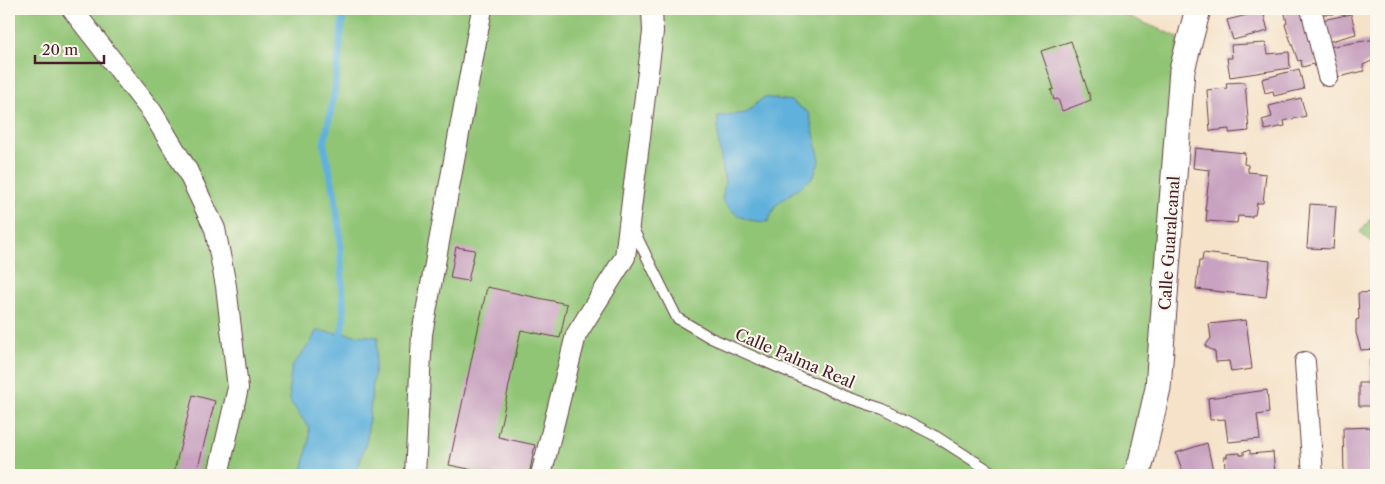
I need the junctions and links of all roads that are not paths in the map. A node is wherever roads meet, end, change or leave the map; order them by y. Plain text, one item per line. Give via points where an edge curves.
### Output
1 (72, 9) edge
2 (482, 9) edge
3 (652, 9) edge
4 (1198, 9) edge
5 (1311, 9) edge
6 (1328, 76) dead end
7 (630, 221) junction
8 (1305, 362) dead end
9 (218, 475) edge
10 (415, 475) edge
11 (542, 475) edge
12 (996, 475) edge
13 (1136, 475) edge
14 (1313, 475) edge

1 - 9 street via 152,112 187,170 215,229 226,286 238,388
2 - 10 street via 422,334
3 - 7 street via 653,32
4 - 13 street, Calle Guaralcanal via 1182,70 1158,388 1142,462
5 - 6 street
7 - 11 street via 625,257 576,335
7 - 12 lane, Calle Palma Real via 677,318 711,338 846,397 883,409 932,434
8 - 14 street

